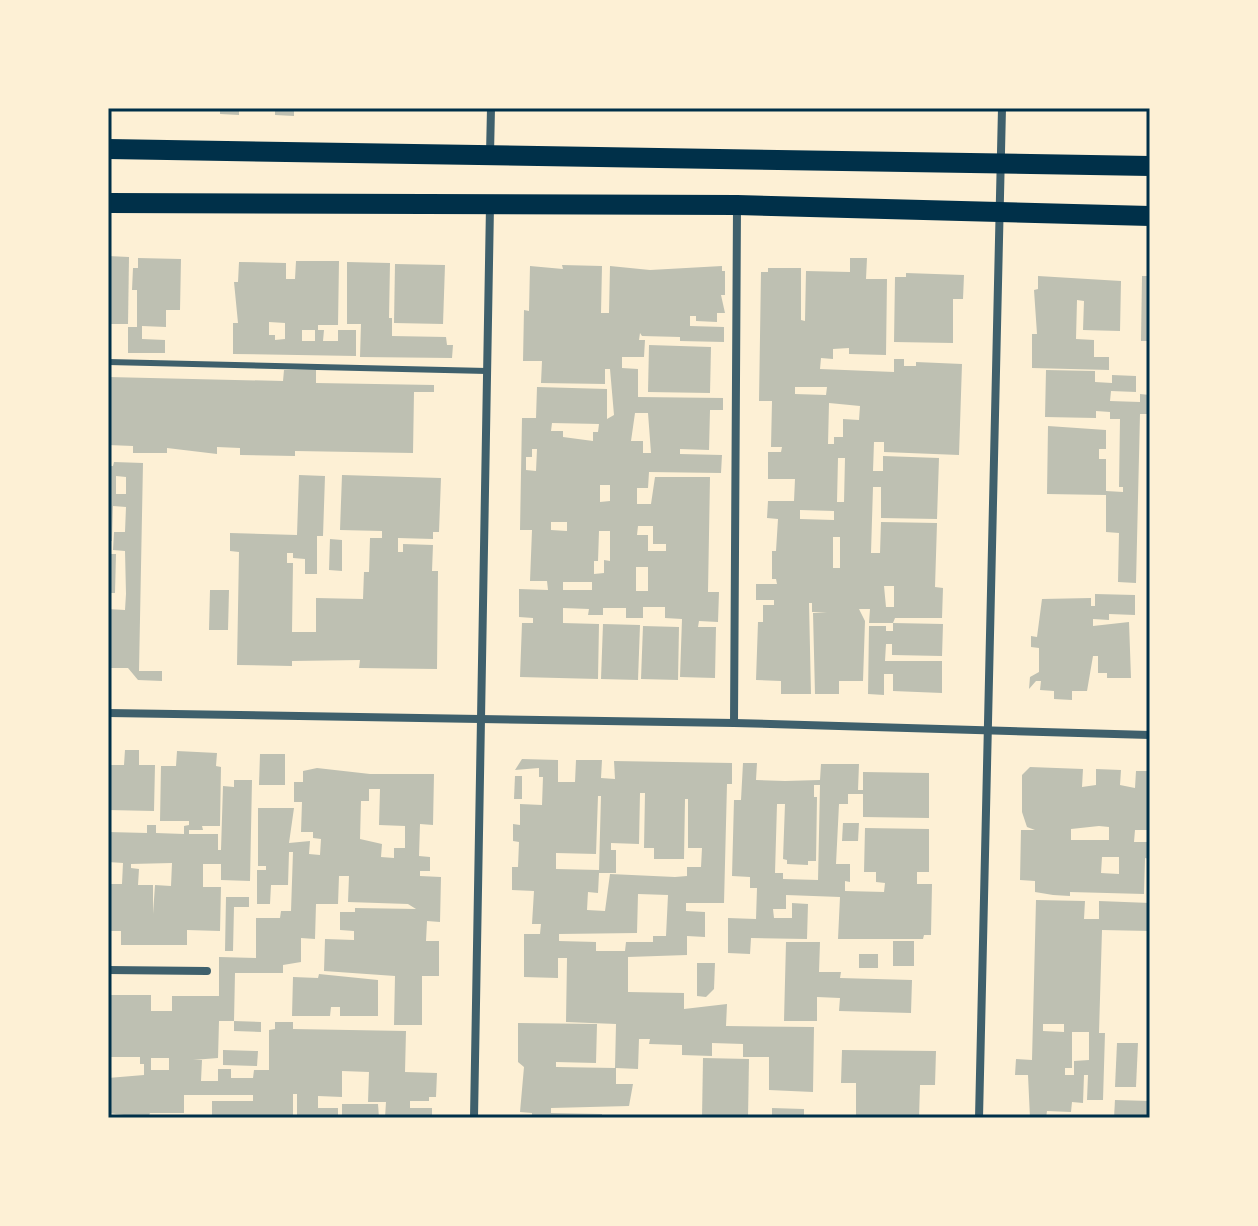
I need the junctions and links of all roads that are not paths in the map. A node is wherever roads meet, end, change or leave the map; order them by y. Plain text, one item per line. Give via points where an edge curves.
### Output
1 (491, 108) edge
2 (1002, 108) edge
3 (108, 149) edge
4 (490, 155) junction
5 (1002, 165) junction
6 (1150, 166) edge
7 (108, 203) edge
8 (490, 205) junction
9 (737, 205) junction
10 (999, 212) junction
11 (1150, 216) edge
12 (108, 362) edge
13 (487, 371) junction
14 (108, 713) edge
15 (479, 719) junction
16 (734, 723) junction
17 (989, 730) junction
18 (1150, 735) edge
19 (108, 970) edge
20 (207, 971) dead end
21 (474, 1118) edge
22 (979, 1118) edge

1 - 4 street
2 - 5 street
3 - 4 main road
4 - 5 main road
5 - 6 main road
5 - 10 street
7 - 8 main road
8 - 9 main road
8 - 13 street
9 - 10 main road
9 - 16 street
10 - 11 main road
10 - 17 street
12 - 13 lane
13 - 15 street
14 - 15 street
15 - 16 street
15 - 21 street
16 - 17 street
17 - 18 street
17 - 22 street
19 - 20 street

